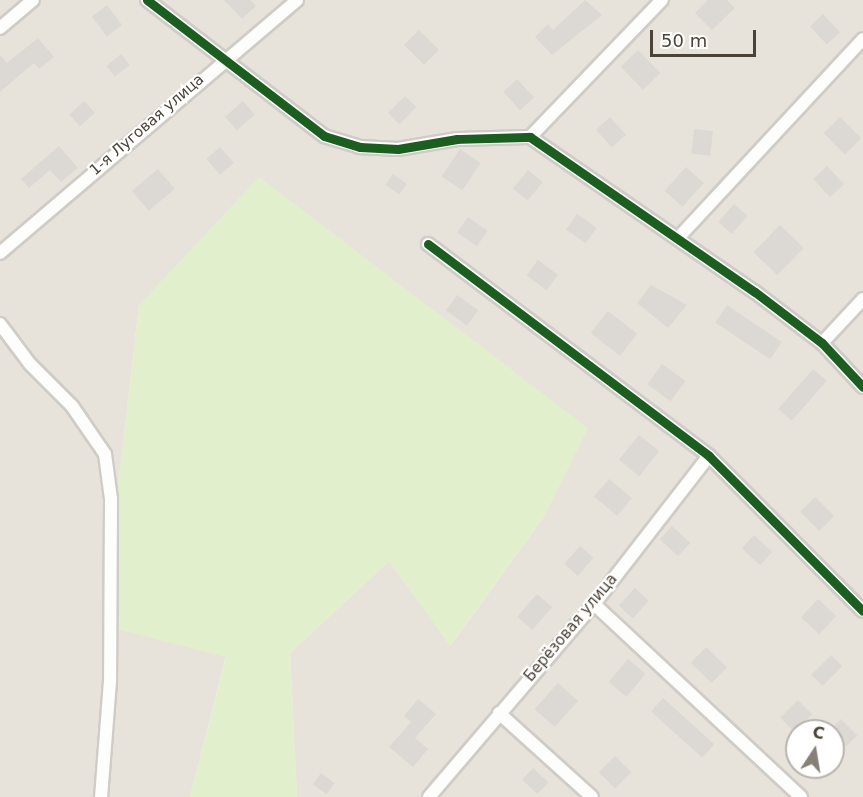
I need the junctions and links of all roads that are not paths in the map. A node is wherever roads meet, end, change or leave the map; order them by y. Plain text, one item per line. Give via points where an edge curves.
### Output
1 (33, 0) edge
2 (147, 0) edge
3 (297, 0) edge
4 (662, 0) edge
5 (0, 28) edge
6 (863, 39) edge
7 (225, 58) junction
8 (530, 136) junction
9 (679, 237) junction
10 (429, 244) dead end
11 (0, 253) edge
12 (863, 299) edge
13 (0, 324) edge
14 (822, 343) junction
15 (863, 387) edge
16 (708, 456) junction
17 (594, 604) junction
18 (863, 611) edge
19 (499, 713) junction
20 (101, 797) edge
21 (429, 797) edge
22 (592, 797) edge
23 (801, 797) edge

1 - 5 street
2 - 7 street
3 - 7 street, 1-я Луговая улица
4 - 8 street
6 - 9 street
7 - 8 street via 324,136 360,147 398,149 457,140
7 - 11 street, 1-я Луговая улица
8 - 9 street
9 - 14 street
10 - 16 street
12 - 14 street
13 - 20 street via 30,364 72,406 105,454 111,499 111,670
14 - 15 street
16 - 17 street, Берёзовая улица
16 - 18 street
17 - 19 street, Берёзовая улица
17 - 23 street
19 - 21 street, Берёзовая улица
19 - 22 street

